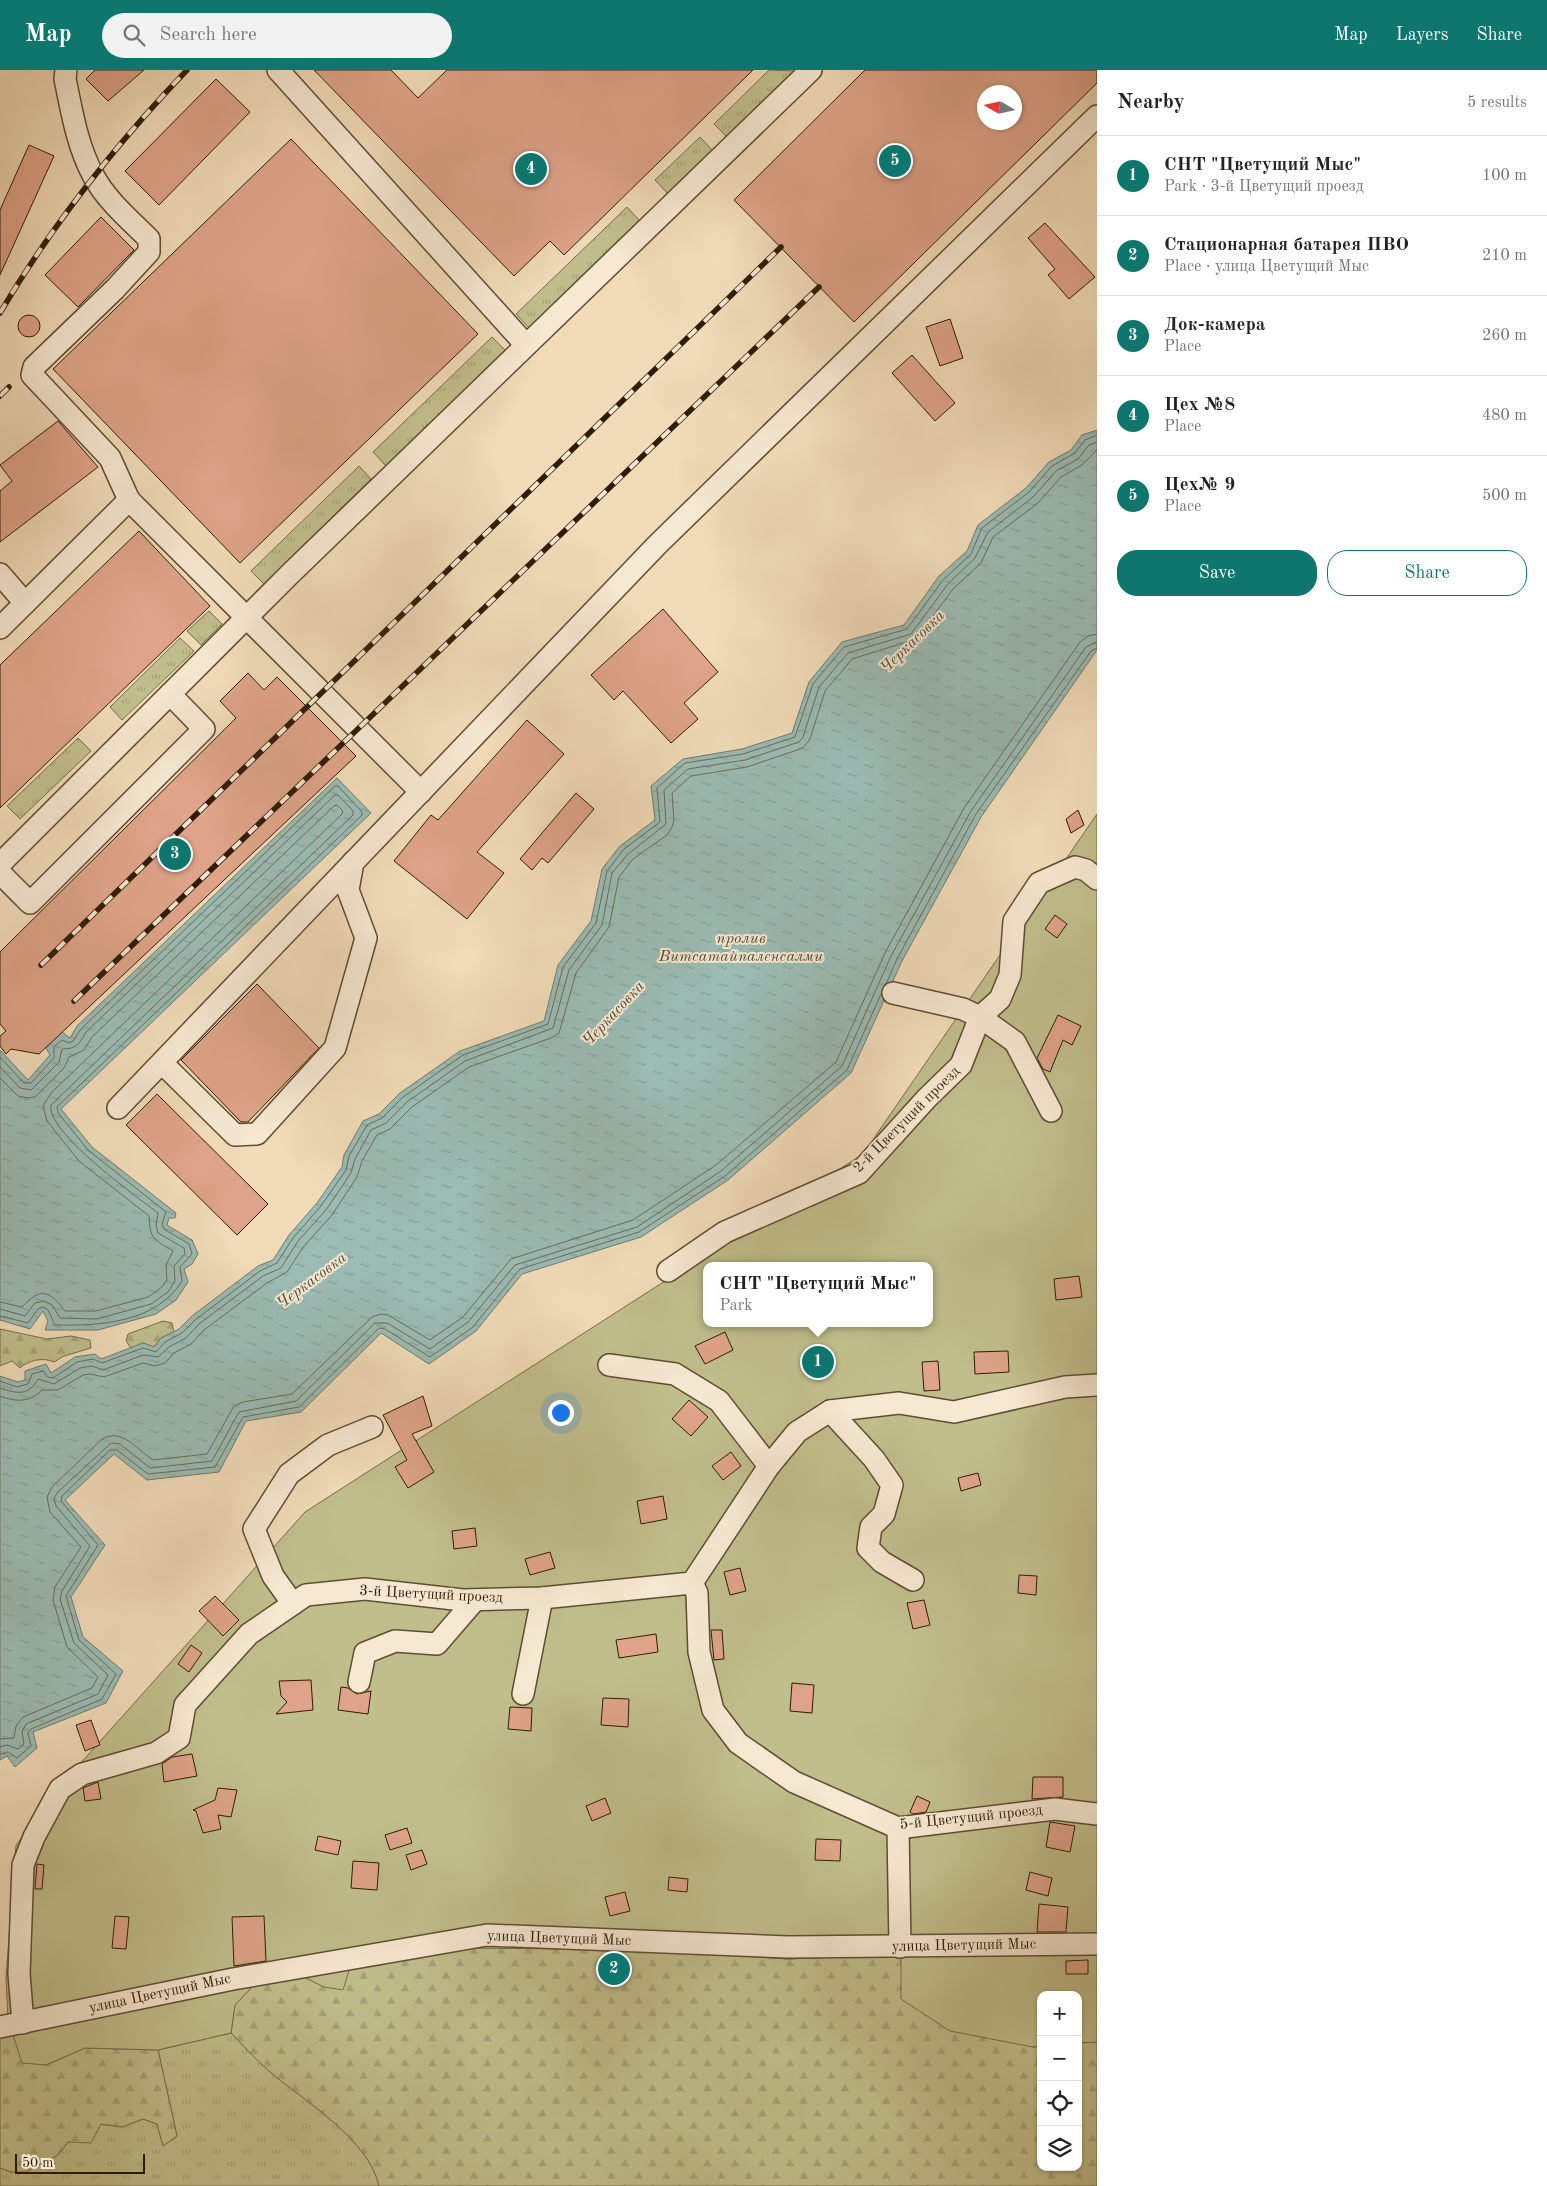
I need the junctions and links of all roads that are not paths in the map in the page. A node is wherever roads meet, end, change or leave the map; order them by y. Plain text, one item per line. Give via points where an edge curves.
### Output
1 (66, 70) edge
2 (278, 70) edge
3 (812, 70) edge
4 (1097, 116) edge
5 (526, 345) junction
6 (129, 500) junction
7 (0, 574) edge
8 (25, 603) junction
9 (246, 618) junction
10 (0, 628) edge
11 (170, 694) junction
12 (421, 792) junction
13 (353, 862) junction
14 (0, 864) edge
15 (0, 873) edge
16 (1097, 879) edge
17 (893, 993) dead end
18 (980, 1017) junction
19 (162, 1063) junction
20 (118, 1108) dead end
21 (1051, 1112) dead end
22 (668, 1271) dead end
23 (609, 1365) dead end
24 (1097, 1385) edge
25 (830, 1411) junction
26 (372, 1427) dead end
27 (769, 1466) junction
28 (913, 1580) dead end
29 (692, 1583) junction
30 (542, 1598) junction
31 (475, 1600) junction
32 (293, 1604) junction
33 (359, 1682) dead end
34 (523, 1694) dead end
35 (1097, 1814) edge
36 (898, 1828) junction
37 (1097, 1944) edge
38 (900, 1947) junction
39 (23, 2023) junction
40 (0, 2027) edge

1 - 6 street via 65,79 78,140 94,176 108,197 150,239 150,252 34,367 32,375 110,458
2 - 5 street
3 - 5 street
4 - 12 street via 657,545
5 - 9 street
6 - 8 street
6 - 9 street
7 - 8 street
8 - 10 street
9 - 11 street
9 - 12 street
11 - 14 street
11 - 15 street via 204,728 30,903
12 - 13 street
13 - 19 street
13 - 19 street via 348,890 366,938 335,1048 257,1134 235,1135
16 - 18 street, 2-й Цветущий проезд via 1086,870 1075,868 1039,883 1014,921 1010,975 1000,999
17 - 18 street via 963,1009
18 - 21 street via 1015,1042
18 - 22 street, 2-й Цветущий проезд via 962,1065 927,1098 859,1173 725,1232
19 - 20 street
23 - 27 street via 675,1374 719,1401
24 - 25 street via 1065,1387 954,1412 899,1403
25 - 27 street via 797,1432
25 - 28 street via 874,1459 892,1485 884,1514 871,1527 868,1548 882,1562
26 - 32 street via 328,1445 289,1474 254,1530 273,1576
27 - 29 street
29 - 30 street, 3-й Цветущий проезд
29 - 36 street, 5-й Цветущий проезд via 697,1592 699,1652 713,1710 738,1743 794,1782
30 - 31 street, 3-й Цветущий проезд
30 - 34 street
31 - 32 street, 3-й Цветущий проезд via 365,1589 306,1595
31 - 33 street via 437,1644 395,1641 365,1653
32 - 39 street, 3-й Цветущий проезд via 249,1634 185,1705 179,1738 156,1753 82,1774 60,1789 34,1837 23,1866 19,1974
35 - 36 street, 5-й Цветущий проезд via 1055,1809
36 - 38 street
37 - 38 street, улица Цветущий Мыс
38 - 39 street, улица Цветущий Мыс via 487,1935 233,1979
39 - 40 street, улица Цветущий Мыс

